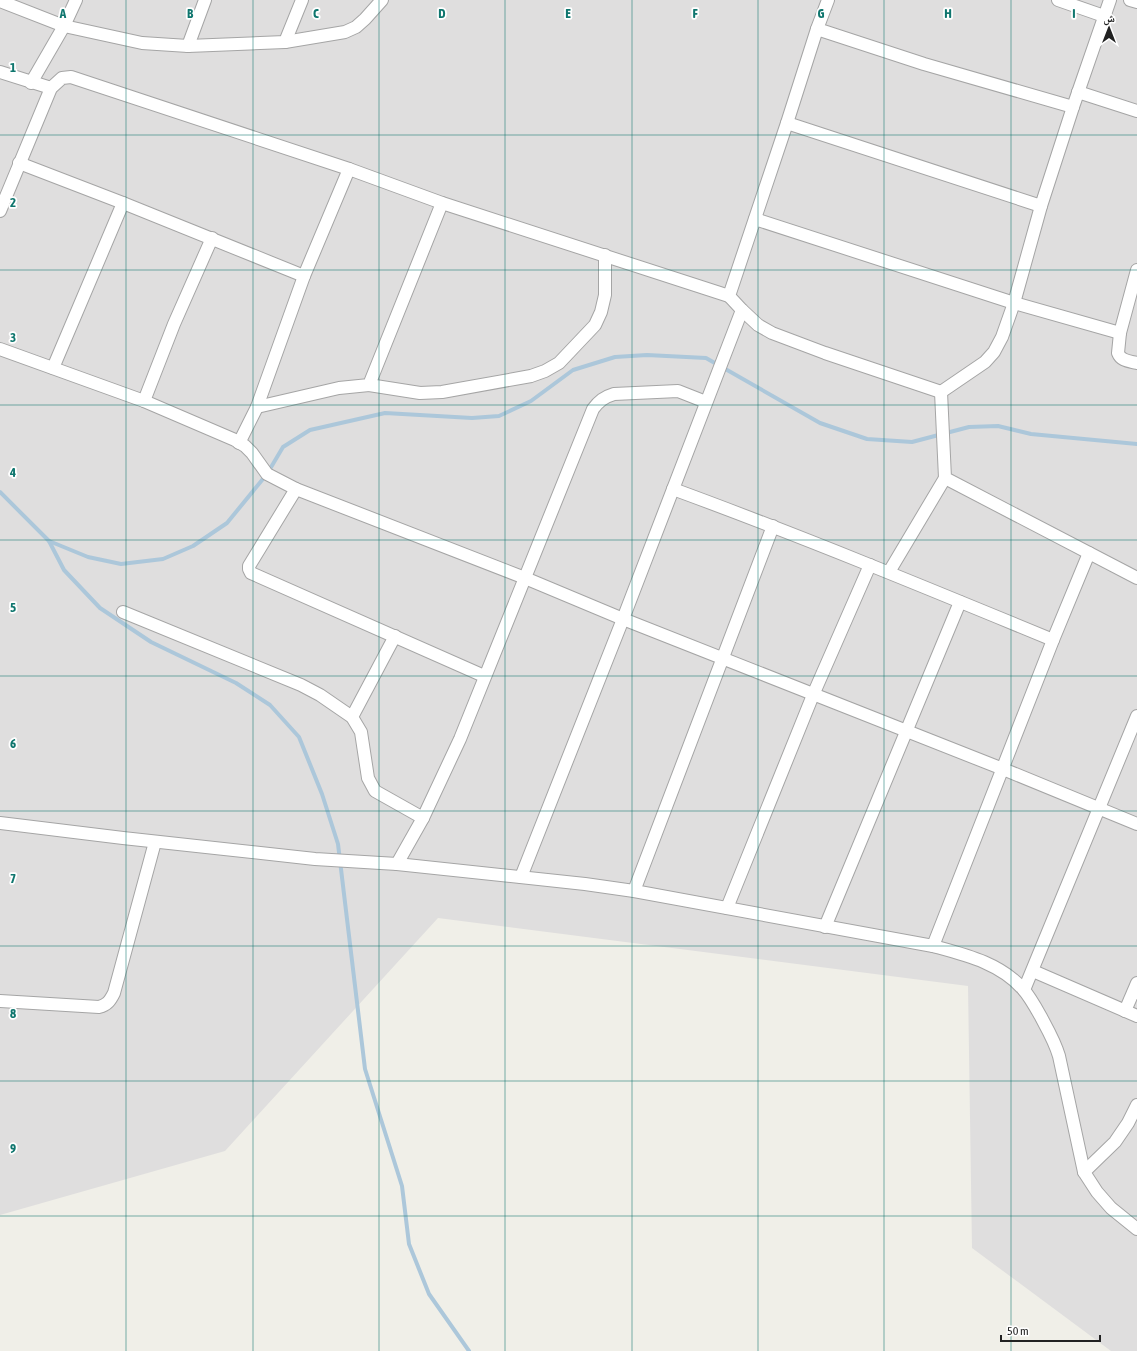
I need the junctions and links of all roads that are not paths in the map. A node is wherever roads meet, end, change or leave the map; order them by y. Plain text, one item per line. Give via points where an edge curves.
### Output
1 (76, 0) edge
2 (205, 0) edge
3 (302, 0) edge
4 (382, 0) edge
5 (828, 0) edge
6 (1058, 0) edge
7 (1110, 0) edge
8 (1130, 0) edge
9 (0, 1) edge
10 (1137, 2) edge
11 (1104, 16) junction
12 (64, 26) junction
13 (817, 29) junction
14 (285, 42) junction
15 (188, 46) junction
16 (0, 72) edge
17 (31, 82) junction
18 (51, 88) junction
19 (1078, 92) junction
20 (1073, 107) junction
21 (1137, 111) edge
22 (787, 123) junction
23 (19, 163) junction
24 (349, 169) junction
25 (123, 203) junction
26 (442, 203) junction
27 (1041, 206) junction
28 (0, 211) edge
29 (755, 219) junction
30 (212, 238) junction
31 (605, 255) junction
32 (1137, 270) edge
33 (304, 276) junction
34 (729, 296) junction
35 (1133, 300) edge
36 (1014, 303) junction
37 (742, 310) junction
38 (1120, 332) junction
39 (0, 349) edge
40 (1137, 363) edge
41 (53, 368) junction
42 (369, 385) junction
43 (941, 392) junction
44 (144, 401) junction
45 (706, 402) junction
46 (257, 407) junction
47 (239, 443) junction
48 (945, 478) junction
49 (296, 489) junction
50 (673, 489) junction
51 (773, 526) junction
52 (1089, 553) junction
53 (870, 565) junction
54 (889, 572) junction
55 (525, 578) junction
56 (1137, 578) edge
57 (960, 602) junction
58 (123, 612) dead end
59 (623, 620) junction
60 (395, 636) junction
61 (1053, 640) junction
62 (723, 659) junction
63 (484, 676) junction
64 (813, 695) junction
65 (1137, 716) edge
66 (352, 717) junction
67 (907, 731) junction
68 (1003, 769) junction
69 (1099, 809) junction
70 (423, 818) junction
71 (0, 823) edge
72 (1137, 824) edge
73 (155, 842) junction
74 (397, 864) junction
75 (520, 877) junction
76 (634, 891) junction
77 (727, 908) junction
78 (825, 927) junction
79 (934, 946) junction
80 (1033, 970) junction
81 (1137, 983) edge
82 (1024, 990) junction
83 (0, 1001) edge
84 (1125, 1011) junction
85 (1137, 1016) edge
86 (1137, 1105) edge
87 (1084, 1172) junction
88 (1137, 1229) edge

1 - 12 street
2 - 15 street
3 - 14 street
4 - 14 street via 356,27 345,32
5 - 13 street
6 - 11 street
7 - 11 street
8 - 10 street
9 - 12 street
11 - 19 street
12 - 15 street via 142,43
12 - 17 street
13 - 20 street via 924,64
13 - 22 street
14 - 15 street
16 - 17 street
17 - 18 street
18 - 23 street
18 - 24 street via 62,78 71,77
19 - 20 street
19 - 21 street
20 - 27 street
22 - 27 street
22 - 29 street
23 - 25 street
23 - 28 street
24 - 26 street
24 - 33 street
25 - 30 street
25 - 41 street
26 - 31 street
26 - 42 street
27 - 36 street
29 - 34 street
29 - 36 street
30 - 33 street
30 - 44 street
31 - 34 street
31 - 42 street via 605,295 595,325 559,363 545,371 531,376 442,392 420,393
32 - 35 street
33 - 46 street
34 - 37 street
35 - 38 street
36 - 38 street
36 - 43 street via 1002,337 986,362
37 - 43 street via 758,325 772,333
37 - 45 street
38 - 40 street via 1119,356
39 - 41 street
41 - 44 street
42 - 46 street via 339,388
43 - 48 street
44 - 47 street
45 - 50 street
45 - 55 street via 671,391 614,394 598,402
46 - 47 street
47 - 49 street via 252,453 267,474
48 - 52 street
48 - 54 street
49 - 55 street
49 - 60 street via 249,566 250,571
50 - 51 street
50 - 59 street
51 - 53 street
51 - 62 street
52 - 56 street
52 - 61 street
53 - 54 street
53 - 64 street
54 - 57 street
55 - 59 street
55 - 63 street
57 - 61 street
57 - 67 street
58 - 66 street via 301,685
59 - 62 street
59 - 75 street
60 - 63 street
60 - 66 street
61 - 68 street
62 - 64 street
62 - 76 street
63 - 70 street via 460,739
64 - 67 street
64 - 77 street
65 - 69 street
66 - 70 street via 361,732 368,778 375,791
67 - 68 street
67 - 78 street
68 - 69 street
68 - 79 street
69 - 72 street
69 - 80 street
70 - 74 street
71 - 73 street
73 - 74 street via 315,859
73 - 83 street via 111,1000 99,1007
74 - 75 street
75 - 76 street
76 - 77 street
77 - 78 street
78 - 79 street
79 - 82 street via 975,958 992,966
80 - 82 street
80 - 84 street
81 - 84 street
82 - 87 street via 1054,1041 1059,1056
84 - 85 street
86 - 87 street via 1115,1142
87 - 88 street via 1111,1208

